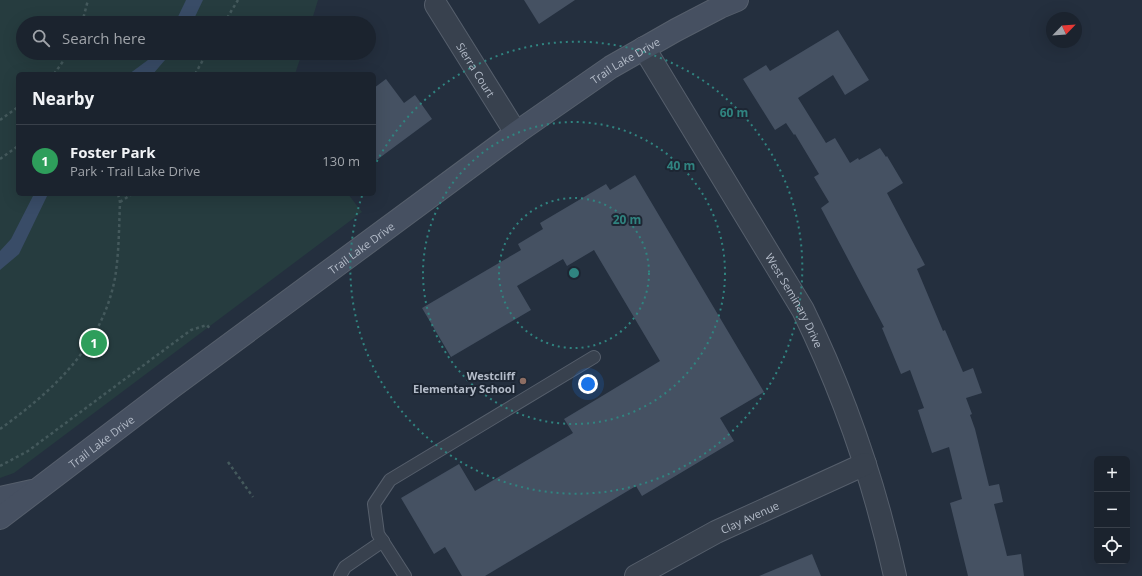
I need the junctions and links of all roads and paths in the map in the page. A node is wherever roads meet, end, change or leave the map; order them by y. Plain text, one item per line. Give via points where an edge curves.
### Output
1 (88, 0) edge
2 (238, 0) edge
3 (737, 0) edge
4 (436, 5) dead end
5 (84, 16) edge
6 (228, 16) edge
7 (644, 48) junction
8 (64, 60) edge
9 (203, 60) edge
10 (55, 72) edge
11 (195, 72) edge
12 (16, 108) edge
13 (0, 120) edge
14 (516, 133) junction
15 (16, 147) edge
16 (0, 159) edge
17 (118, 196) edge
18 (129, 196) edge
19 (120, 202) junction
20 (226, 348) junction
21 (594, 357) dead end
22 (0, 429) edge
23 (228, 462) dead end
24 (865, 464) junction
25 (0, 466) edge
26 (39, 489) junction
27 (253, 497) dead end
28 (0, 498) edge
29 (0, 518) edge
30 (383, 541) junction
31 (340, 576) edge
32 (405, 576) edge
33 (636, 576) edge
34 (894, 576) edge

1 - 5 path
2 - 6 path
3 - 7 street, Trail Lake Drive
4 - 14 street, Sierra Court
7 - 14 street, Trail Lake Drive
7 - 24 street, West Seminary Drive via 803,310 836,382
8 - 10 path
9 - 11 path
12 - 13 path
14 - 20 street, Trail Lake Drive
15 - 16 path
17 - 19 path
18 - 19 path
19 - 22 path via 115,280 98,329 74,365 16,418
20 - 25 path via 207,325 191,330 28,451
20 - 26 street, Trail Lake Drive
21 - 30 lane via 390,480 374,504 378,534
23 - 27 path
24 - 33 street, Clay Avenue via 716,532
24 - 34 street, West Seminary Drive via 885,530
26 - 28 street
26 - 29 street, Trail Lake Drive
30 - 31 lane via 345,567
30 - 32 lane

